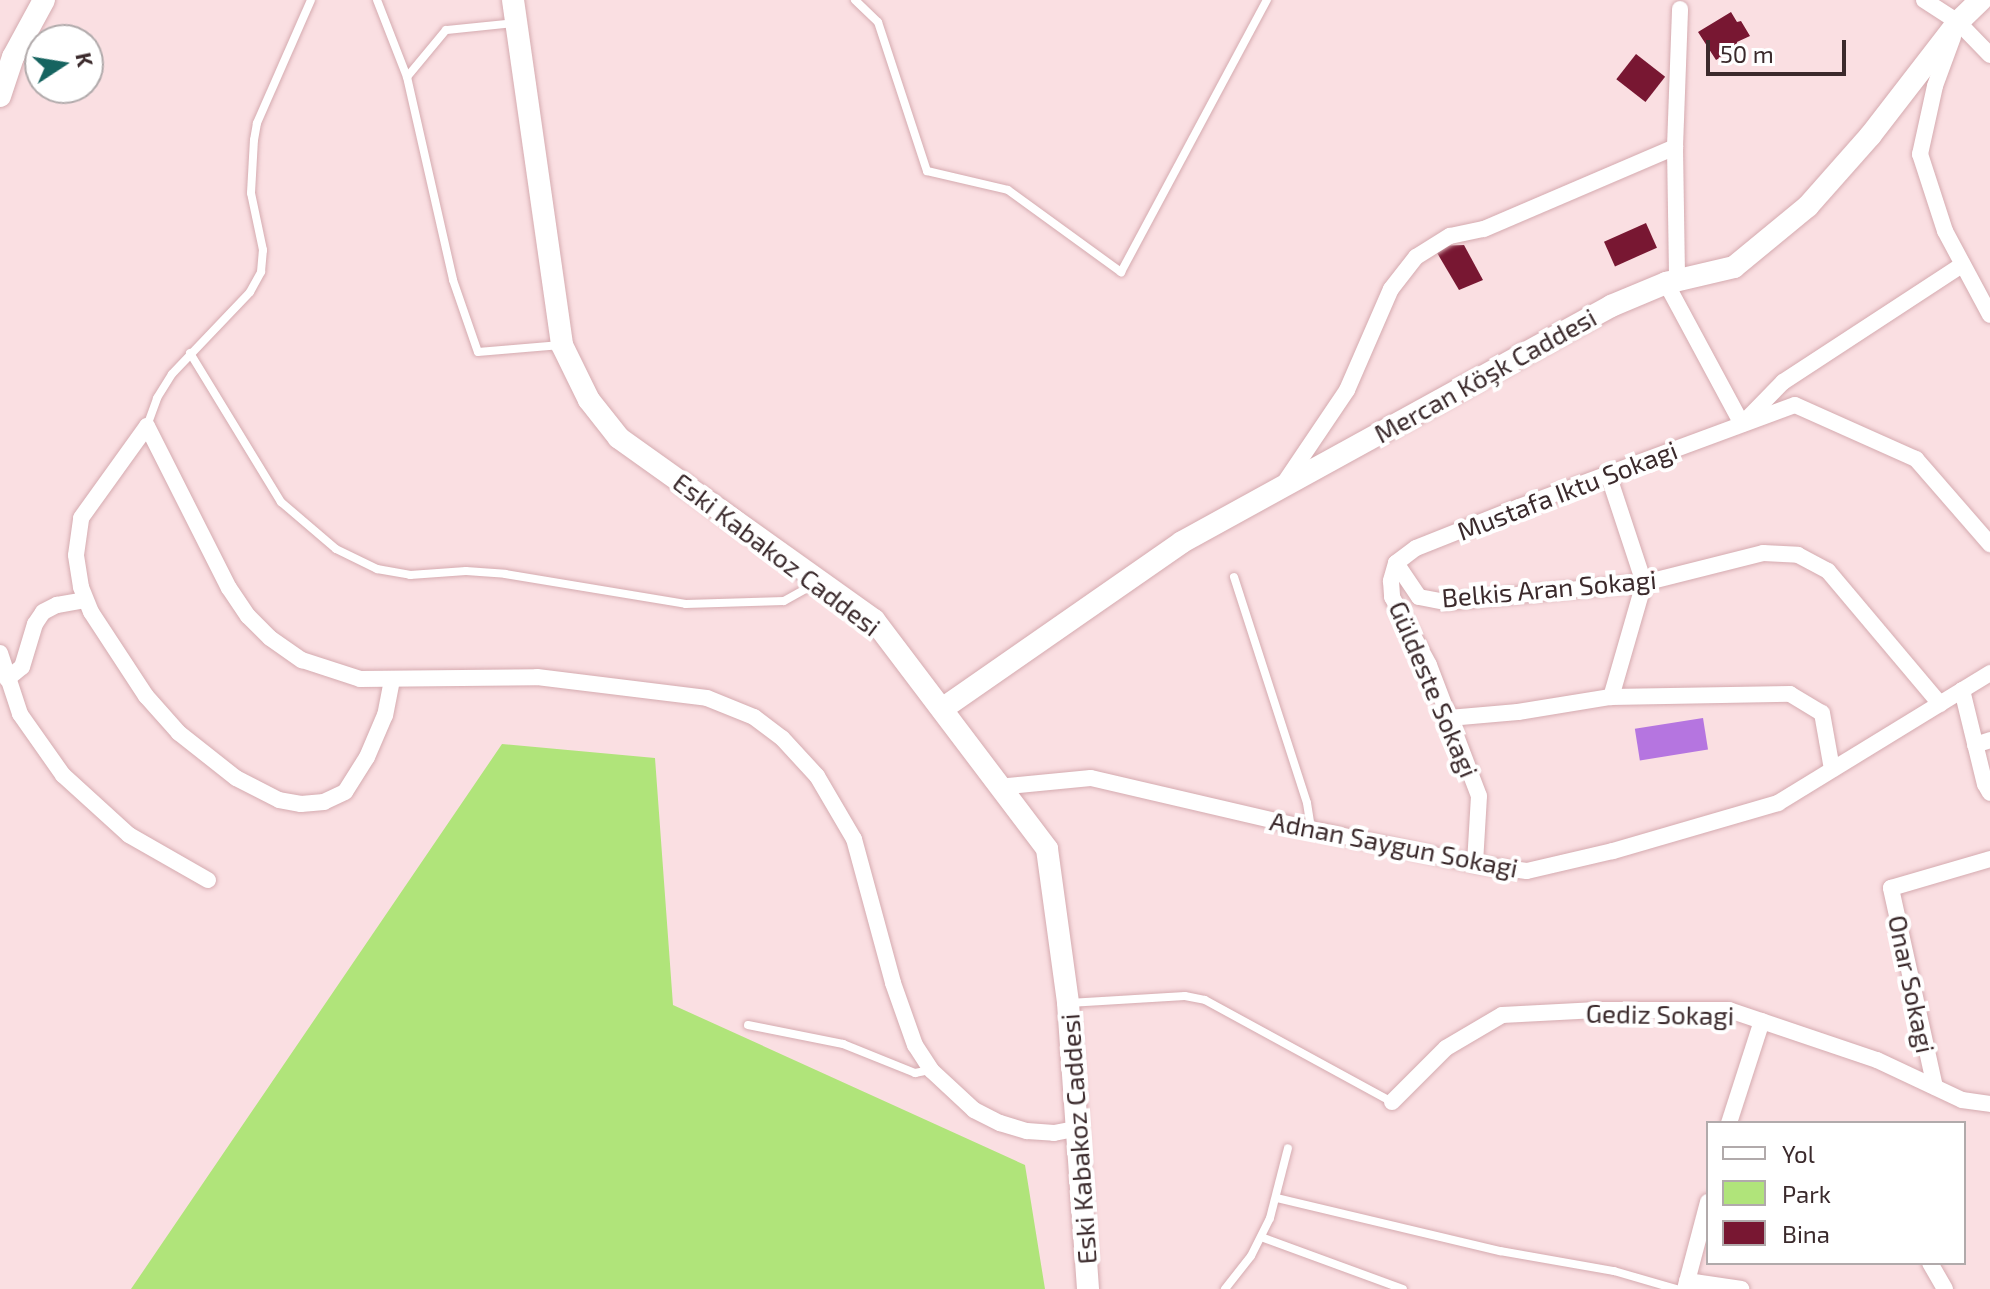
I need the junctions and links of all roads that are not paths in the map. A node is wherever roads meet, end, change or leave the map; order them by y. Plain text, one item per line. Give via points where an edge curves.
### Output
1 (44, 0) edge
2 (311, 0) edge
3 (377, 0) edge
4 (855, 0) edge
5 (1267, 0) edge
6 (1924, 0) edge
7 (1981, 0) edge
8 (1680, 9) dead end
9 (515, 11) edge
10 (1958, 22) junction
11 (1990, 55) edge
12 (407, 77) junction
13 (0, 96) edge
14 (1675, 147) junction
15 (1962, 265) junction
16 (1672, 281) junction
17 (1990, 315) edge
18 (562, 345) junction
19 (190, 353) junction
20 (1742, 424) junction
21 (147, 426) junction
22 (1608, 474) junction
23 (1276, 493) junction
24 (1990, 544) edge
25 (1396, 563) junction
26 (1234, 577) dead end
27 (819, 579) junction
28 (1644, 583) junction
29 (85, 600) junction
30 (0, 653) edge
31 (1990, 673) edge
32 (7, 679) junction
33 (392, 680) junction
34 (1962, 690) junction
35 (1611, 697) junction
36 (1940, 704) junction
37 (942, 709) junction
38 (1449, 718) junction
39 (1982, 742) edge
40 (1832, 769) junction
41 (998, 787) junction
42 (1990, 793) edge
43 (1311, 829) junction
44 (1990, 859) edge
45 (1475, 864) junction
46 (208, 880) dead end
47 (1068, 1003) junction
48 (1762, 1021) junction
49 (748, 1025) dead end
50 (931, 1070) junction
51 (1935, 1087) junction
52 (1392, 1102) joint
53 (1990, 1104) edge
54 (1730, 1121) edge
55 (1075, 1129) junction
56 (1288, 1148) dead end
57 (1277, 1198) junction
58 (1706, 1209) edge
59 (1261, 1237) junction
60 (1931, 1265) edge
61 (1683, 1286) edge
62 (1088, 1289) edge
63 (1225, 1289) edge
64 (1403, 1289) edge
65 (1741, 1289) edge
66 (1945, 1289) edge

1 - 13 street via 13,57
2 - 19 lane via 257,123 251,193 263,250 261,272 250,292
3 - 12 lane
4 - 5 lane via 878,22 927,171 1008,190 1121,272
6 - 10 street
7 - 10 street, Mercan Köşk Caddesi
8 - 14 street
9 - 12 lane via 446,30
9 - 18 street, Eski Kabakoz Caddesi
10 - 11 street
10 - 15 street via 1935,86 1920,154
10 - 16 street, Mercan Köşk Caddesi via 1808,206 1734,267
12 - 18 lane via 453,280 478,352
14 - 16 street
14 - 23 street via 1484,229 1450,236 1416,257 1391,289 1347,390
15 - 17 street
15 - 20 street, Mustafa Iktu Sokagi via 1783,382
16 - 20 street
16 - 23 street, Mercan Köşk Caddesi via 1611,306
18 - 27 street, Eski Kabakoz Caddesi via 589,400 619,438
19 - 21 lane via 164,386
19 - 27 lane via 281,502 336,549 377,569 410,575 505,574 686,604 784,601
20 - 22 street, Mustafa Iktu Sokagi
20 - 24 street, Mustafa Iktu Sokagi via 1795,405 1916,459
21 - 29 street via 81,518 76,555
21 - 33 street via 248,616 302,660 360,679
22 - 25 street, Mustafa Iktu Sokagi via 1416,548
22 - 28 street
23 - 37 street, Mercan Köşk Caddesi via 1182,542
25 - 28 street, Belkis Aran Sokagi via 1419,597 1445,602
25 - 38 street, Güldeste Sokagi via 1392,597 1429,665
26 - 43 lane
27 - 37 street, Eski Kabakoz Caddesi via 874,620
28 - 35 street
28 - 36 street, Belkis Aran Sokagi via 1763,553 1798,555 1828,571
29 - 32 street via 43,612 22,667
29 - 33 street via 146,696 179,733 236,778 289,803 324,802 345,792 377,737
30 - 32 street
31 - 34 street, Adnan Saygun Sokagi
32 - 46 street via 43,753 84,796 154,852
33 - 50 street via 537,677 707,698 754,717 800,755 841,814 863,865 893,983 915,1045
34 - 36 street, Adnan Saygun Sokagi
34 - 39 street
35 - 38 street
35 - 40 street via 1790,694 1822,713
36 - 40 street, Adnan Saygun Sokagi
37 - 41 street, Eski Kabakoz Caddesi
38 - 45 street, Güldeste Sokagi via 1479,796
39 - 42 street
40 - 45 street, Adnan Saygun Sokagi via 1778,803 1613,851 1527,871
41 - 43 street, Adnan Saygun Sokagi via 1091,778
41 - 47 street, Eski Kabakoz Caddesi via 1047,849
43 - 45 street, Adnan Saygun Sokagi
44 - 51 street, Onar Sokagi via 1891,888
47 - 52 lane via 1185,996 1205,1000
47 - 55 street, Eski Kabakoz Caddesi
48 - 51 street, Gediz Sokagi via 1877,1060
48 - 52 street, Gediz Sokagi via 1729,1010 1502,1015 1446,1048
48 - 54 street
49 - 50 lane via 843,1044 915,1073
50 - 55 street via 974,1110 1000,1123 1027,1131
51 - 53 street, Gediz Sokagi via 1962,1100
55 - 62 street, Eski Kabakoz Caddesi
56 - 57 lane
57 - 59 lane
57 - 61 lane via 1500,1251
58 - 61 street
59 - 63 lane
59 - 64 lane
60 - 66 street
61 - 65 street

